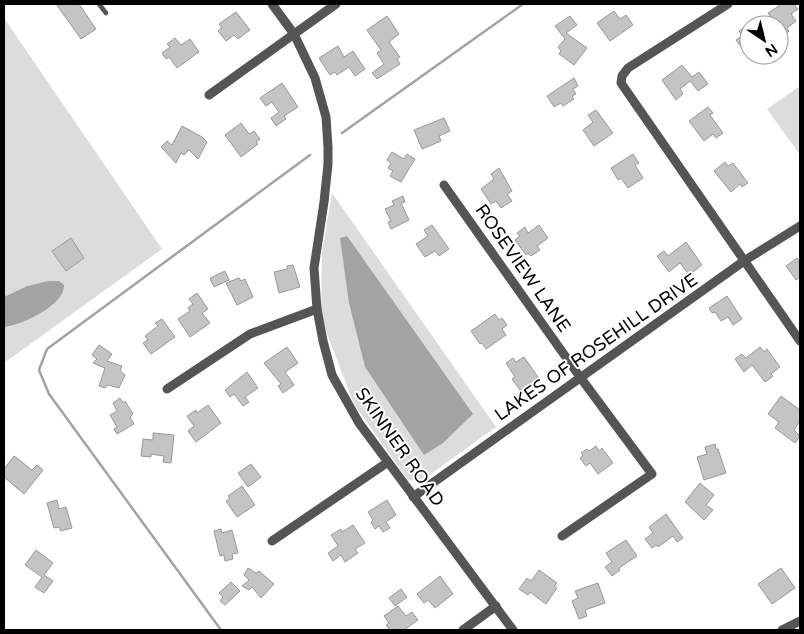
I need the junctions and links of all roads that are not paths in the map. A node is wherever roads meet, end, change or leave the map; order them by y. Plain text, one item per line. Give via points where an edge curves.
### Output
1 (99, 4) edge
2 (272, 4) edge
3 (336, 4) edge
4 (728, 4) edge
5 (106, 12) dead end
6 (294, 34) junction
7 (210, 95) dead end
8 (444, 185) dead end
9 (800, 226) edge
10 (744, 261) junction
11 (316, 309) junction
12 (800, 341) edge
13 (580, 377) junction
14 (168, 389) dead end
15 (388, 462) junction
16 (413, 497) junction
17 (562, 536) dead end
18 (272, 541) dead end
19 (496, 606) junction
20 (800, 621) edge
21 (463, 630) edge
22 (513, 630) edge
23 (782, 630) edge

1 - 5 lane
2 - 6 street, SKINNER ROAD
3 - 6 street
4 - 10 street via 628,68 621,83
6 - 7 street
6 - 11 street, SKINNER ROAD via 315,78 326,118 328,147 324,202 314,268
8 - 13 street, ROSEVIEW LANE
9 - 10 street, LAKES OF ROSEHILL DRIVE
10 - 12 street
10 - 13 street, LAKES OF ROSEHILL DRIVE
11 - 14 street via 250,334
11 - 15 street, SKINNER ROAD via 332,375 359,423
13 - 16 street, LAKES OF ROSEHILL DRIVE
13 - 17 street, ROSEVIEW LANE via 652,474
15 - 16 street, SKINNER ROAD
15 - 18 street
16 - 19 street, SKINNER ROAD
19 - 21 street
19 - 22 street, SKINNER ROAD
20 - 23 street

